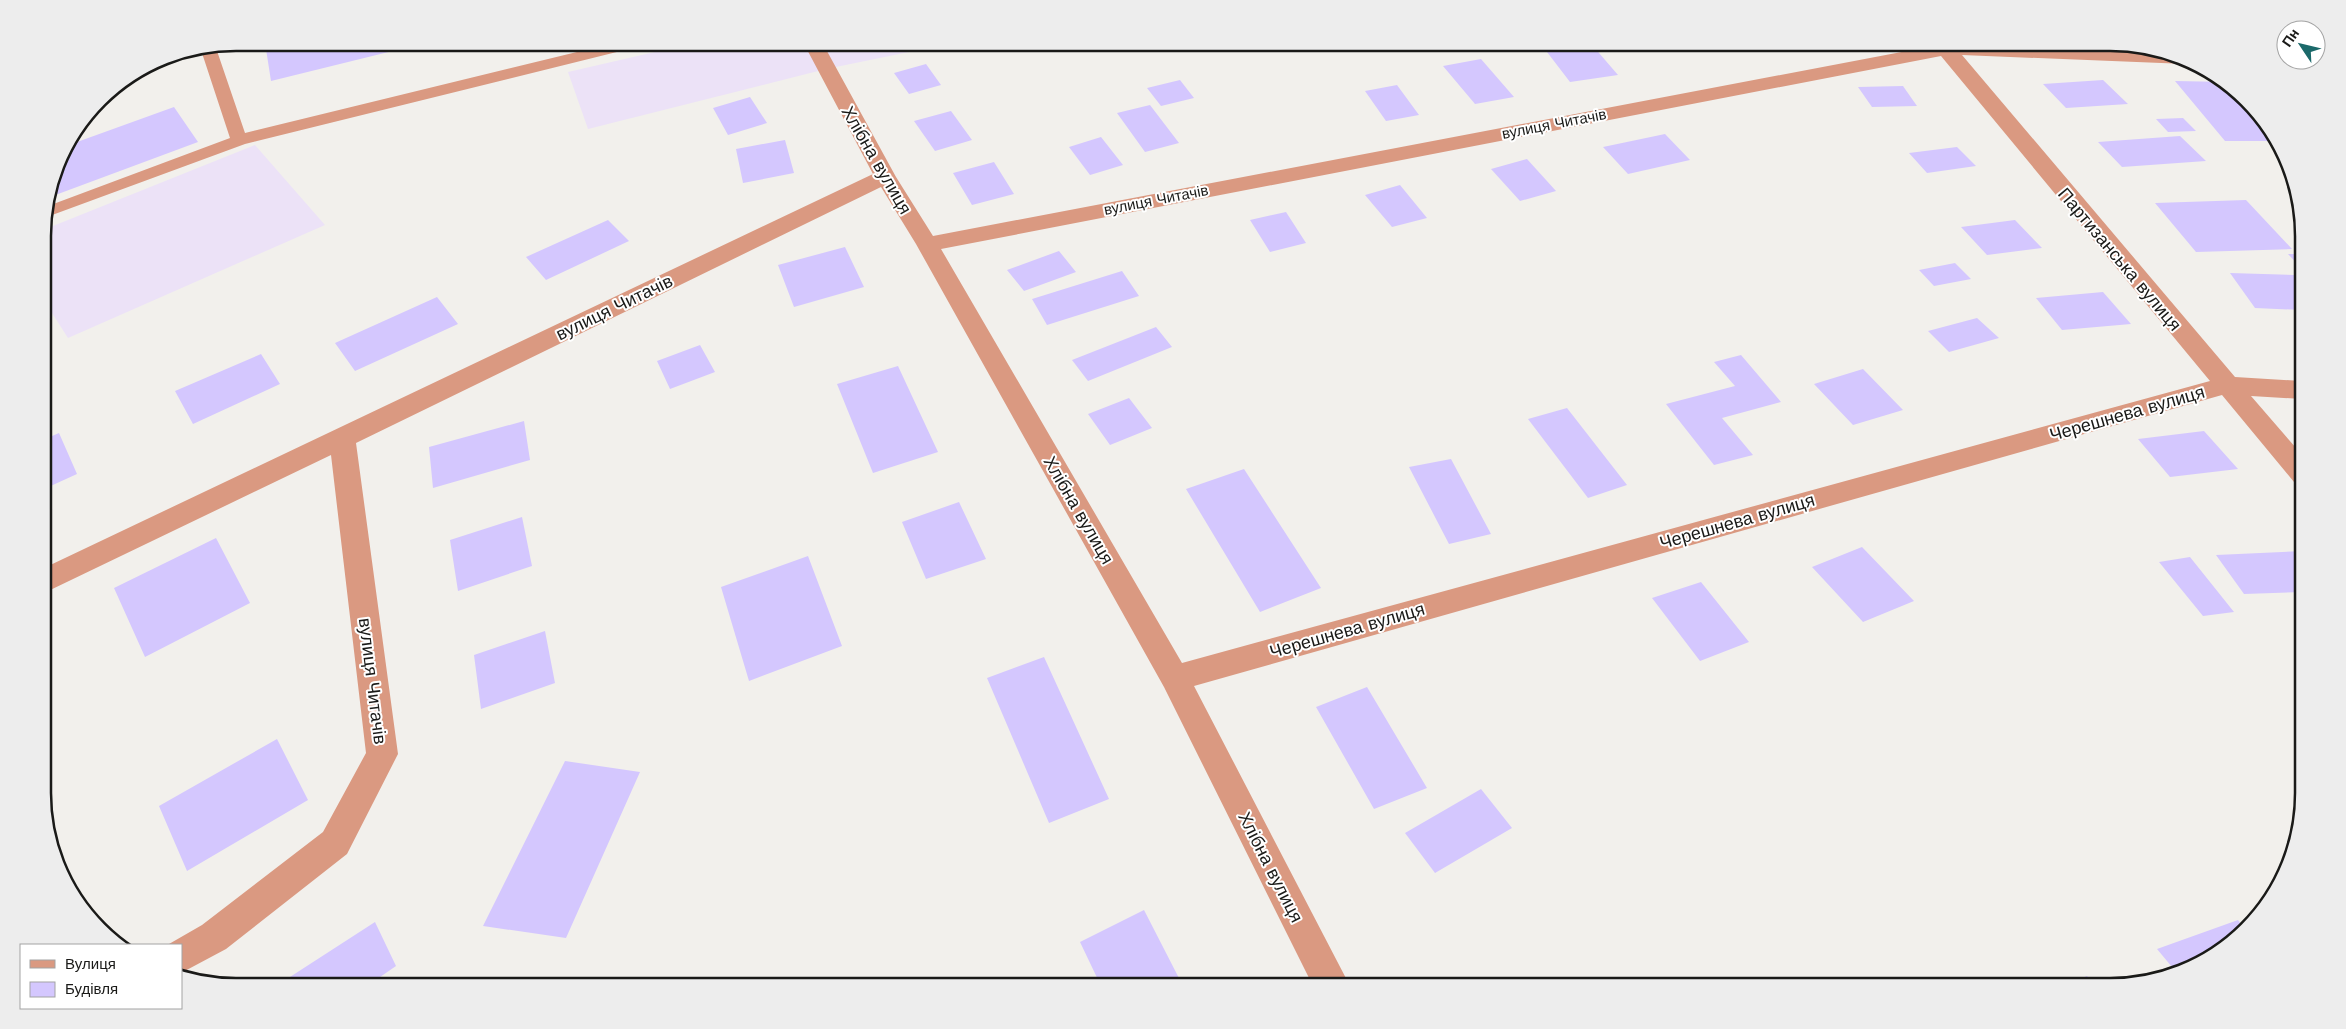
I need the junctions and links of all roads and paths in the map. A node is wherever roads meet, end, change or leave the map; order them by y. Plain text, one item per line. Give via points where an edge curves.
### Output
1 (602, 51) edge
2 (817, 51) edge
3 (1916, 51) edge
4 (1946, 51) edge
5 (2044, 51) edge
6 (210, 53) edge
7 (2151, 56) edge
8 (239, 140) junction
9 (885, 177) junction
10 (53, 210) edge
11 (927, 244) junction
12 (2226, 385) junction
13 (2295, 390) edge
14 (342, 437) junction
15 (2295, 466) edge
16 (51, 578) edge
17 (1175, 678) junction
18 (182, 955) edge
19 (1328, 978) edge

1 - 8 lane
2 - 9 street, Хлібна вулиця
3 - 11 street, вулиця Читачів
4 - 12 street, Партизанська вулиця
5 - 7 street, вулиця Читачів
6 - 8 lane
8 - 10 lane
9 - 11 street, Хлібна вулиця
9 - 14 street, вулиця Читачів
11 - 17 street, Хлібна вулиця
12 - 13 street, Черешнева вулиця
12 - 15 street, Партизанська вулиця
12 - 17 street, Черешнева вулиця
14 - 16 street, вулиця Читачів
14 - 18 street, вулиця Читачів via 382,754 335,842 214,937
17 - 19 street, Хлібна вулиця

